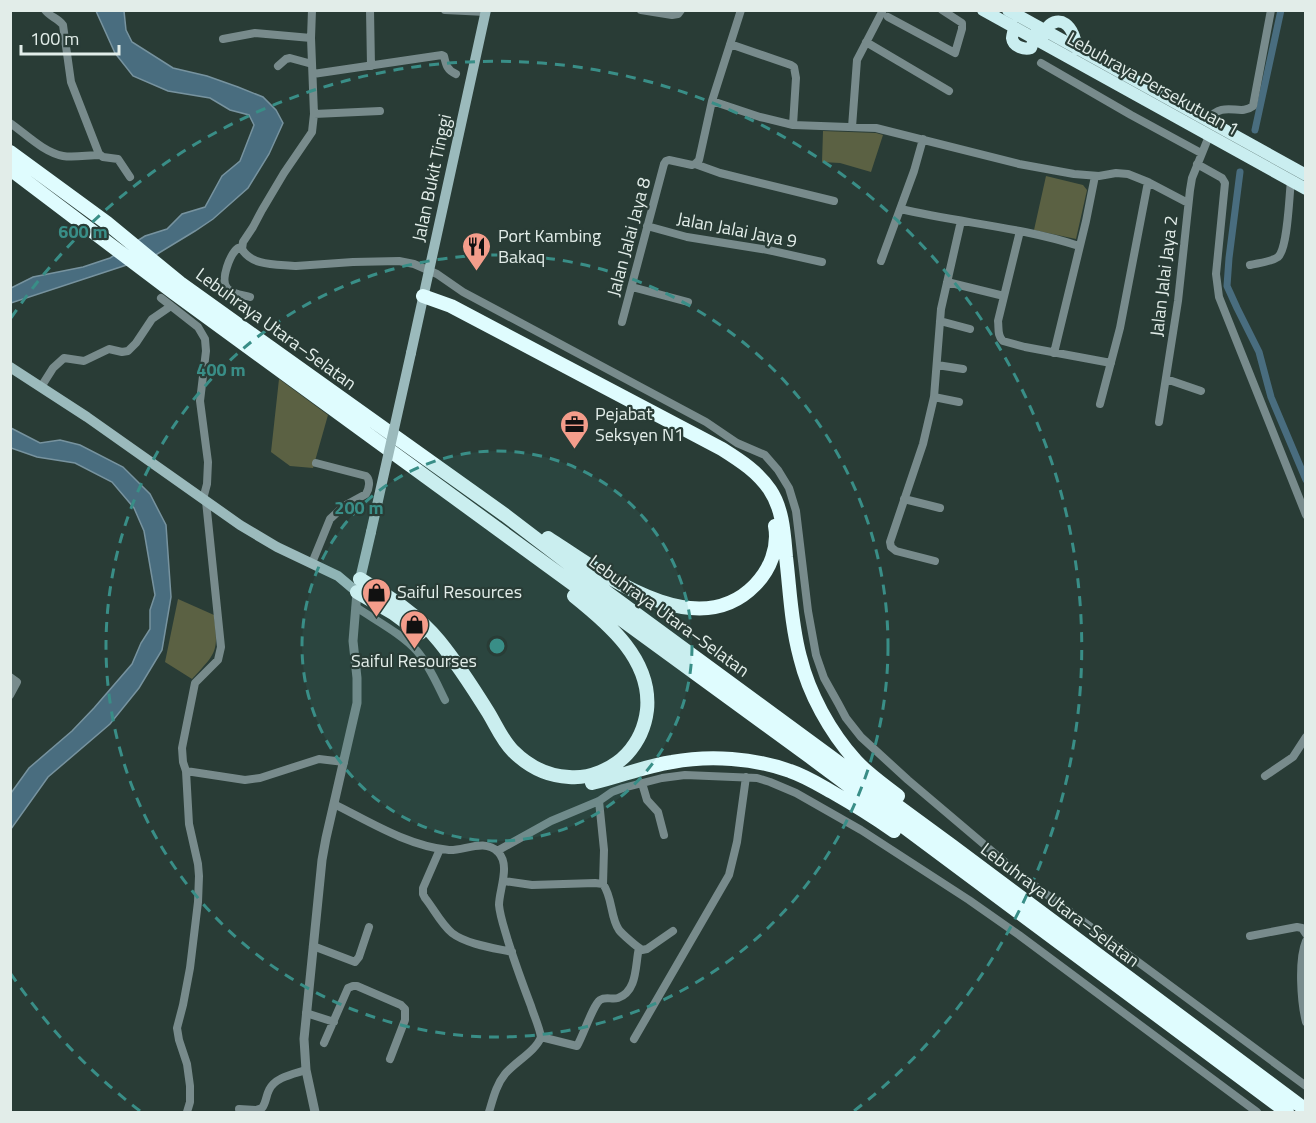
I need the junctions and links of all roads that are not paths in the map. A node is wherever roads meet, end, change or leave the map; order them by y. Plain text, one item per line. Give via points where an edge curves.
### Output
1 (45, 10) edge
2 (370, 10) edge
3 (445, 10) edge
4 (641, 10) edge
5 (681, 10) edge
6 (741, 10) edge
7 (942, 10) edge
8 (983, 10) edge
9 (1008, 10) edge
10 (1271, 10) edge
11 (311, 11) edge
12 (486, 11) edge
13 (886, 13) edge
14 (1039, 34) junction
15 (311, 38) junction
16 (223, 39) dead end
17 (866, 42) junction
18 (730, 44) junction
19 (1041, 63) dead end
20 (312, 64) junction
21 (278, 66) dead end
22 (371, 66) junction
23 (314, 74) junction
24 (456, 74) dead end
25 (949, 91) dead end
26 (712, 101) junction
27 (380, 111) dead end
28 (314, 114) junction
29 (1207, 120) junction
30 (10, 123) edge
31 (793, 125) junction
32 (852, 127) junction
33 (1209, 136) junction
34 (924, 139) junction
35 (10, 152) edge
36 (1201, 153) junction
37 (100, 156) junction
38 (695, 164) junction
39 (1197, 164) junction
40 (10, 169) edge
41 (1305, 175) edge
42 (1095, 176) junction
43 (130, 177) dead end
44 (1291, 181) junction
45 (1149, 182) junction
46 (1305, 189) edge
47 (834, 201) dead end
48 (1188, 203) junction
49 (901, 209) junction
50 (961, 221) junction
51 (647, 226) junction
52 (102, 228) junction
53 (1020, 231) junction
54 (1079, 246) junction
55 (242, 247) junction
56 (881, 261) dead end
57 (822, 262) dead end
58 (1250, 265) dead end
59 (429, 270) junction
60 (947, 282) junction
61 (632, 287) junction
62 (175, 294) junction
63 (1004, 296) junction
64 (250, 297) dead end
65 (161, 298) dead end
66 (422, 300) junction
67 (688, 302) dead end
68 (940, 321) junction
69 (622, 322) dead end
70 (970, 329) dead end
71 (1054, 353) junction
72 (1111, 363) junction
73 (936, 365) junction
74 (10, 367) edge
75 (963, 369) dead end
76 (1166, 380) junction
77 (41, 387) junction
78 (1201, 391) dead end
79 (934, 397) junction
80 (959, 402) dead end
81 (1100, 404) dead end
82 (1159, 422) dead end
83 (316, 463) dead end
84 (444, 490) junction
85 (904, 499) junction
86 (205, 500) junction
87 (940, 508) dead end
88 (505, 514) junction
89 (1305, 514) edge
90 (935, 561) dead end
91 (312, 563) junction
92 (359, 585) junction
93 (356, 608) junction
94 (10, 677) edge
95 (10, 694) edge
96 (445, 700) dead end
97 (1305, 737) edge
98 (344, 762) junction
99 (186, 771) junction
100 (1265, 776) dead end
101 (746, 777) junction
102 (642, 783) junction
103 (599, 801) junction
104 (334, 804) junction
105 (664, 835) dead end
106 (952, 846) junction
107 (440, 849) junction
108 (497, 850) junction
109 (935, 852) junction
110 (504, 881) junction
111 (603, 884) junction
112 (369, 927) dead end
113 (673, 931) dead end
114 (1305, 934) edge
115 (1250, 936) dead end
116 (1305, 941) edge
117 (313, 946) junction
118 (639, 948) junction
119 (512, 952) junction
120 (306, 1013) junction
121 (334, 1022) junction
122 (1305, 1022) edge
123 (541, 1037) junction
124 (634, 1039) dead end
125 (324, 1043) dead end
126 (390, 1059) dead end
127 (306, 1070) junction
128 (1305, 1086) edge
129 (239, 1109) dead end
130 (1305, 1110) edge
131 (187, 1113) edge
132 (315, 1113) edge
133 (489, 1113) edge
134 (1257, 1113) edge
135 (1287, 1113) edge

1 - 37 street via 63,25 70,82
2 - 22 street
3 - 12 street
4 - 5 street via 672,15
6 - 18 street
7 - 13 street via 963,26 955,53
8 - 14 highway, Lebuhraya Persekutuan 1 via 1014,28
9 - 14 highway, Lebuhraya Persekutuan 1
10 - 29 street via 1253,106 1221,109
11 - 15 street
12 - 59 main road, Jalan Bukit Tinggi
13 - 17 street
14 - 29 highway, Lebuhraya Persekutuan 1 via 1053,22 1063,24 1072,31 1077,49
14 - 33 highway, Lebuhraya Persekutuan 1
15 - 16 street via 255,33
15 - 20 street
17 - 25 street
17 - 32 street via 856,67
18 - 26 street
18 - 31 street via 794,67
19 - 36 street
20 - 21 street via 290,57
20 - 23 street
22 - 23 street
22 - 24 street via 442,55 448,70
23 - 28 street
26 - 31 street
26 - 38 street
27 - 28 street
28 - 55 street via 312,132
29 - 41 highway, Lebuhraya Persekutuan 1
30 - 37 street via 53,153
31 - 32 street
32 - 34 street
33 - 36 street, Jalan Jalai Jaya 2
33 - 44 highway, Lebuhraya Persekutuan 1
34 - 42 street via 1019,164
34 - 49 street
35 - 52 highway, Lebuhraya Utara–Selatan
36 - 39 street, Jalan Jalai Jaya 2
37 - 43 street via 118,159
38 - 47 street
38 - 51 street, Jalan Jalai Jaya 8 via 666,161
39 - 48 street, Jalan Jalai Jaya 2
39 - 89 street via 1226,183 1216,274 1219,297
40 - 52 highway, Lebuhraya Utara–Selatan
42 - 45 street via 1128,174
42 - 54 street
44 - 46 highway, Lebuhraya Persekutuan 1
44 - 58 street via 1281,254
45 - 48 street
45 - 72 street
48 - 76 street, Jalan Jalai Jaya 2
49 - 50 street
49 - 56 street
50 - 53 street
50 - 60 street
51 - 57 street, Jalan Jalai Jaya 9
51 - 61 street, Jalan Jalai Jaya 8
52 - 62 highway, Lebuhraya Utara–Selatan
53 - 54 street
53 - 63 street
54 - 71 street
55 - 59 street via 249,258 284,266 390,260
55 - 64 street via 231,255 225,287
59 - 66 main road, Jalan Bukit Tinggi
59 - 128 street via 769,459 789,488 795,505 811,631 820,668 857,732 1019,874
60 - 63 street
60 - 68 street
61 - 67 street
61 - 69 street, Jalan Jalai Jaya 8
62 - 65 street
62 - 77 street via 128,351 109,349 84,361 61,359
62 - 84 highway, Lebuhraya Utara–Selatan
62 - 86 street via 206,345 200,401 208,462
62 - 88 highway, Lebuhraya Utara–Selatan
63 - 71 street via 998,321 1001,339
66 - 88 highway via 741,468 768,499 776,530 775,544 765,574 746,594 712,608 683,607 617,583 521,520
66 - 92 main road, Jalan Bukit Tinggi, bridge
66 - 106 highway via 451,306 751,468 772,492 780,515 794,630 808,682 824,716 857,762 948,837
68 - 70 street
68 - 73 street
71 - 72 street
72 - 81 street
73 - 75 street
73 - 79 street
74 - 77 main road
76 - 78 street
76 - 82 street, Jalan Jalai Jaya 2
77 - 86 main road
79 - 80 street
79 - 85 street
83 - 91 street via 365,475 369,482 366,494 330,519
84 - 92 highway via 586,606 629,648 642,672 648,704 643,729 625,757 607,769 571,778 538,770 511,749 468,680 424,624 398,604
84 - 109 highway, Lebuhraya Utara–Selatan
85 - 87 street
85 - 90 street via 891,547
86 - 91 main road via 251,532
86 - 99 street via 221,652 195,683 183,742
88 - 106 highway, Lebuhraya Utara–Selatan
91 - 92 main road
92 - 93 street
92 - 109 highway via 433,646 509,756 533,776 558,784 582,785 672,761 727,759 772,766 811,780 919,848
93 - 96 street via 417,651
93 - 98 street via 353,641 357,703
94 - 95 street via 17,682
97 - 100 street via 1293,757
98 - 99 street via 319,759 245,780
98 - 104 street
99 - 131 street via 189,824 198,864 188,978 177,1029 190,1086
101 - 102 street via 685,775
101 - 124 street via 729,875
101 - 134 street via 766,780 796,793 986,911
102 - 103 street via 612,792
102 - 105 street via 647,800 658,812
103 - 108 street
103 - 111 street
104 - 107 street via 404,838
104 - 117 street via 322,860
106 - 130 highway, Lebuhraya Utara–Selatan
107 - 108 street via 479,845
107 - 119 street via 423,888 425,898 456,936
108 - 110 street
109 - 135 highway, Lebuhraya Utara–Selatan
110 - 111 street via 532,885
110 - 119 street via 499,905
111 - 118 street via 619,930
112 - 117 street via 355,962
113 - 118 street via 647,949
114 - 115 street via 1297,927
116 - 122 street via 1301,980
117 - 120 street
118 - 123 street via 632,986 620,997 598,1002 577,1046
119 - 123 street
120 - 121 street
120 - 127 street
121 - 125 street
121 - 126 street via 348,988 353,986 401,1005 406,1016
123 - 133 street via 500,1080
127 - 129 street via 274,1083 262,1108
127 - 132 street

